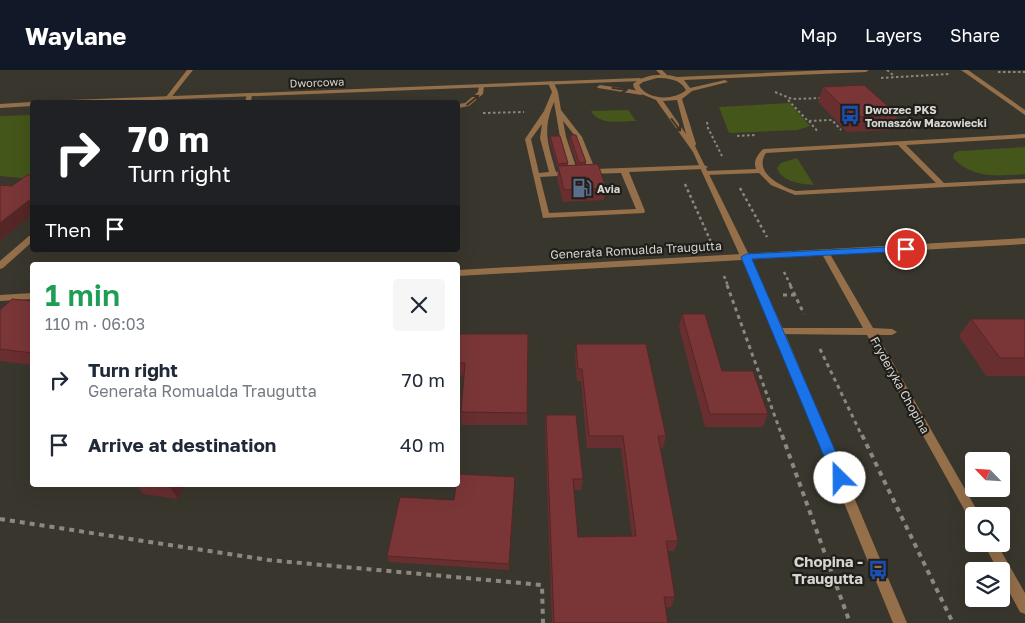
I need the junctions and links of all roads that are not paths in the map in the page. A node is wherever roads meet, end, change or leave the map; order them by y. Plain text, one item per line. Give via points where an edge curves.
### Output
1 (190, 70) edge
2 (659, 70) edge
3 (866, 70) edge
4 (964, 70) edge
5 (793, 71) edge
6 (752, 76) junction
7 (666, 77) junction
8 (676, 79) junction
9 (640, 80) junction
10 (552, 83) junction
11 (565, 84) junction
12 (481, 86) junction
13 (689, 91) junction
14 (555, 92) junction
15 (641, 93) junction
16 (249, 95) junction
17 (168, 98) junction
18 (658, 98) junction
19 (679, 98) junction
20 (119, 100) edge
21 (194, 100) edge
22 (248, 100) edge
23 (30, 104) edge
24 (0, 106) edge
25 (460, 106) edge
26 (547, 111) junction
27 (559, 111) junction
28 (1025, 112) edge
29 (1025, 136) edge
30 (900, 143) junction
31 (696, 152) junction
32 (624, 170) junction
33 (705, 170) junction
34 (761, 171) junction
35 (574, 172) junction
36 (592, 172) junction
37 (553, 174) junction
38 (536, 175) junction
39 (1025, 181) edge
40 (944, 186) junction
41 (30, 240) edge
42 (1025, 241) edge
43 (826, 254) junction
44 (746, 257) junction
45 (0, 266) edge
46 (460, 272) edge
47 (30, 296) edge
48 (0, 298) edge
49 (779, 332) junction
50 (870, 332) junction
51 (892, 332) dead end
52 (969, 507) edge
53 (994, 552) edge
54 (1025, 607) edge
55 (900, 623) edge

1 - 17 street
2 - 7 street
3 - 5 street
4 - 28 street
5 - 6 street
6 - 8 street
6 - 13 street
7 - 8 street, Dworcowa
7 - 9 street, Dworcowa
8 - 13 street via 688,86
9 - 11 street, Dworcowa
9 - 15 street via 636,88
10 - 11 street, Dworcowa
10 - 12 street, Dworcowa
10 - 14 street
11 -> 15 street, Dworcowa
12 - 16 street, Dworcowa
25 -> 12 street via 467,105 481,93
13 - 19 street
14 - 26 street
14 - 27 street
15 - 18 street, Dworcowa
16 - 21 street, Dworcowa
16 - 22 street
17 - 20 street, Dworcowa
17 - 21 street, Dworcowa
18 - 19 street, Dworcowa
18 -> 31 street
19 - 31 street
23 - 24 street
26 - 37 street via 543,138
26 - 38 street via 528,139
27 - 35 street via 563,138
27 - 36 street via 579,137
29 - 30 street
30 - 34 street via 764,151 759,161
30 - 40 street
31 - 33 street
32 - 33 street via 676,167
32 - 36 street
32 - 38 street via 641,211 546,216
33 - 34 street
33 - 44 street
34 - 40 street via 777,187 795,194
35 - 36 street
35 - 37 street
37 - 38 street
39 - 40 street
41 - 45 street
42 - 43 street, Generała Romualda Traugutta
43 - 44 street, Generała Romualda Traugutta
43 - 50 street, Fryderyka Chopina
44 - 46 street, Generała Romualda Traugutta
44 - 49 street
47 - 48 street
49 - 50 street
49 - 55 street
50 - 51 street
50 - 52 street, Fryderyka Chopina
53 - 54 street

